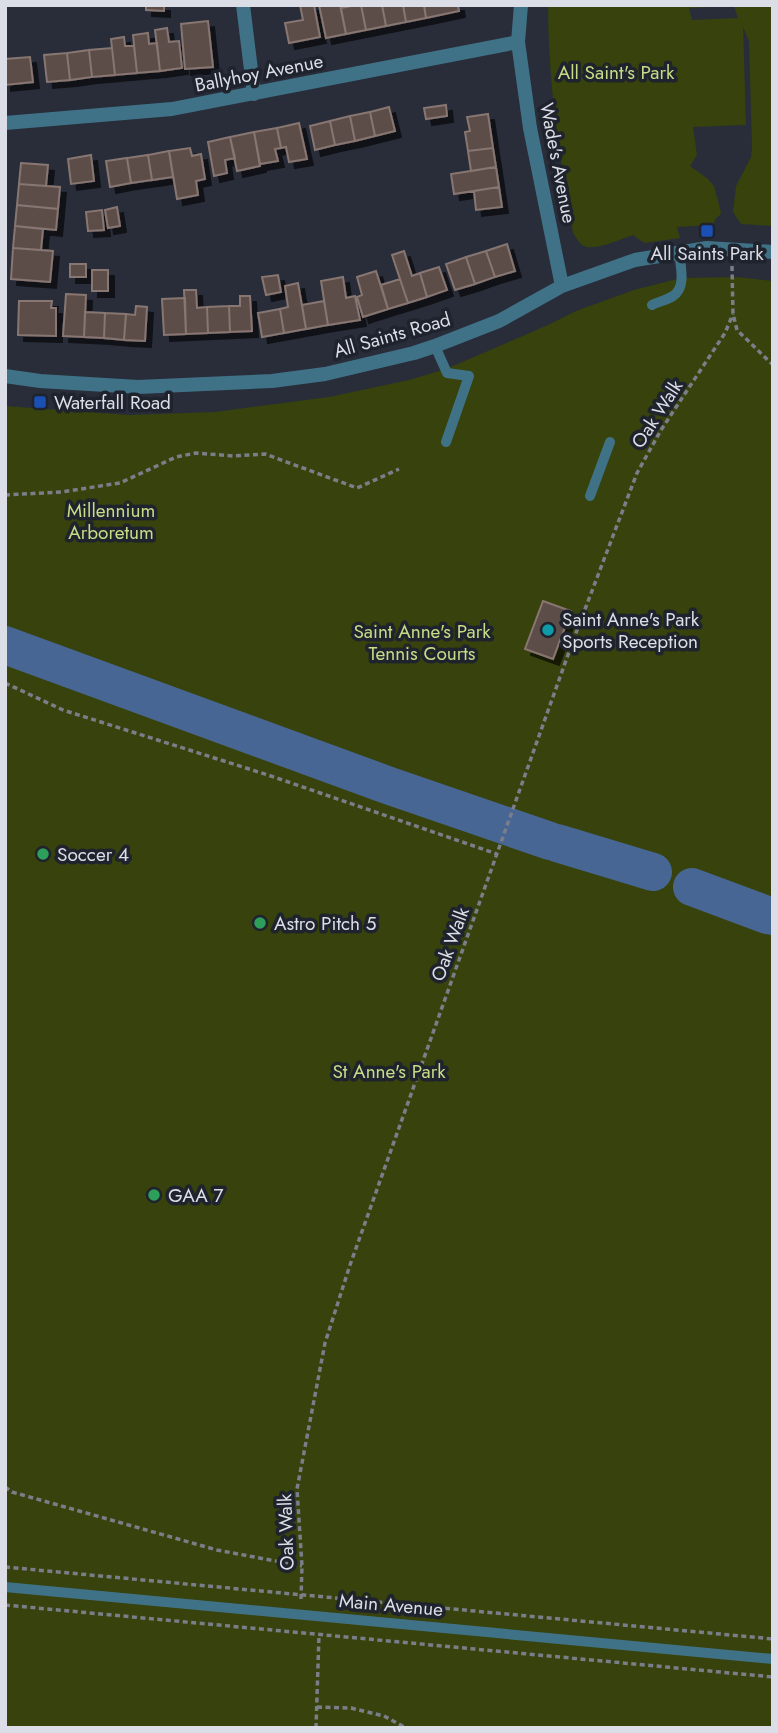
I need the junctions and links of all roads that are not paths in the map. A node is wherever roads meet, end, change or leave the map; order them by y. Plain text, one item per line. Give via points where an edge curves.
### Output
1 (243, 5) edge
2 (521, 5) edge
3 (518, 42) junction
4 (254, 94) junction
5 (5, 123) edge
6 (679, 252) junction
7 (773, 252) edge
8 (562, 286) junction
9 (652, 305) dead end
10 (435, 346) junction
11 (5, 376) edge
12 (446, 442) dead end
13 (610, 442) dead end
14 (590, 496) dead end
15 (5, 1587) edge
16 (773, 1658) edge

1 - 4 street
2 - 3 street, Wade's Avenue
3 - 4 street, Ballyhoy Avenue
3 - 8 street, Wade's Avenue
4 - 5 street, Ballyhoy Avenue via 172,109
6 - 7 street, All Saints Road via 707,248
6 - 8 street, All Saints Road via 635,260
6 - 9 lane via 679,290
8 - 10 street, All Saints Road via 499,321
10 - 11 street, All Saints Road via 272,381 138,387
10 - 12 lane via 447,373 469,376
13 - 14 lane
15 - 16 lane, Main Avenue

